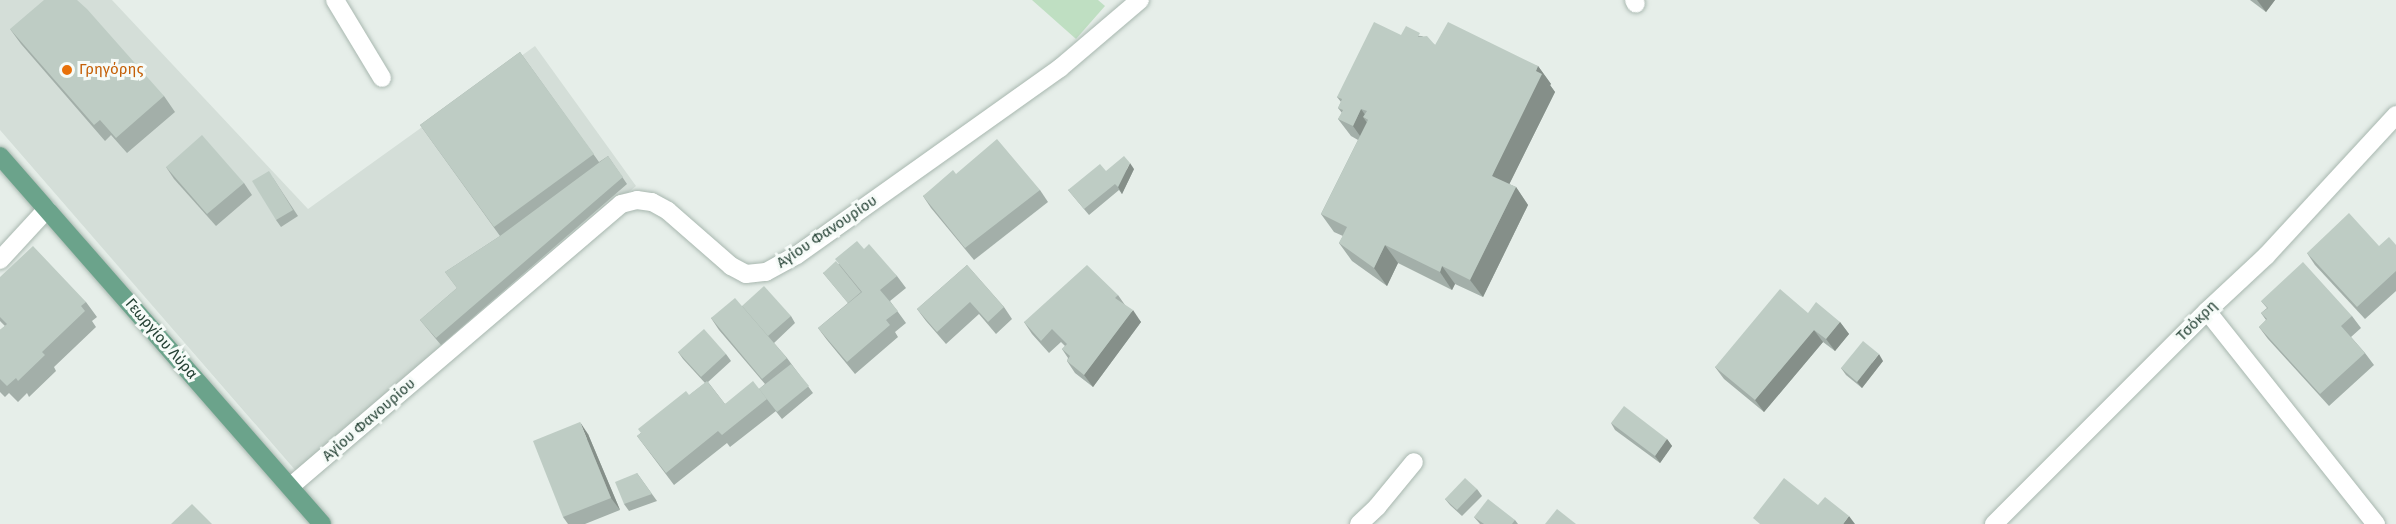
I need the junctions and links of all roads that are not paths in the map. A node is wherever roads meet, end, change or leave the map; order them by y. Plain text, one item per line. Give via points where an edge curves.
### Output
1 (335, 0) edge
2 (1140, 0) edge
3 (382, 78) dead end
4 (2396, 115) edge
5 (0, 156) edge
6 (47, 209) junction
7 (0, 260) edge
8 (2207, 311) junction
9 (1413, 462) dead end
10 (291, 486) junction
11 (322, 524) edge
12 (1359, 524) edge
13 (1994, 524) edge
14 (2376, 524) edge

1 - 3 street
2 - 10 street, Αγίου Φανουρίου via 1060,69 797,255 766,272 746,274 731,266 668,211 652,202 621,204
4 - 8 street, Τσόκρη via 2266,256
5 - 6 main road, Γεωργίου Λύρα
6 - 7 street
6 - 10 main road, Γεωργίου Λύρα
8 - 13 street, Τσόκρη
8 - 14 street
9 - 12 street
10 - 11 main road, Γεωργίου Λύρα

